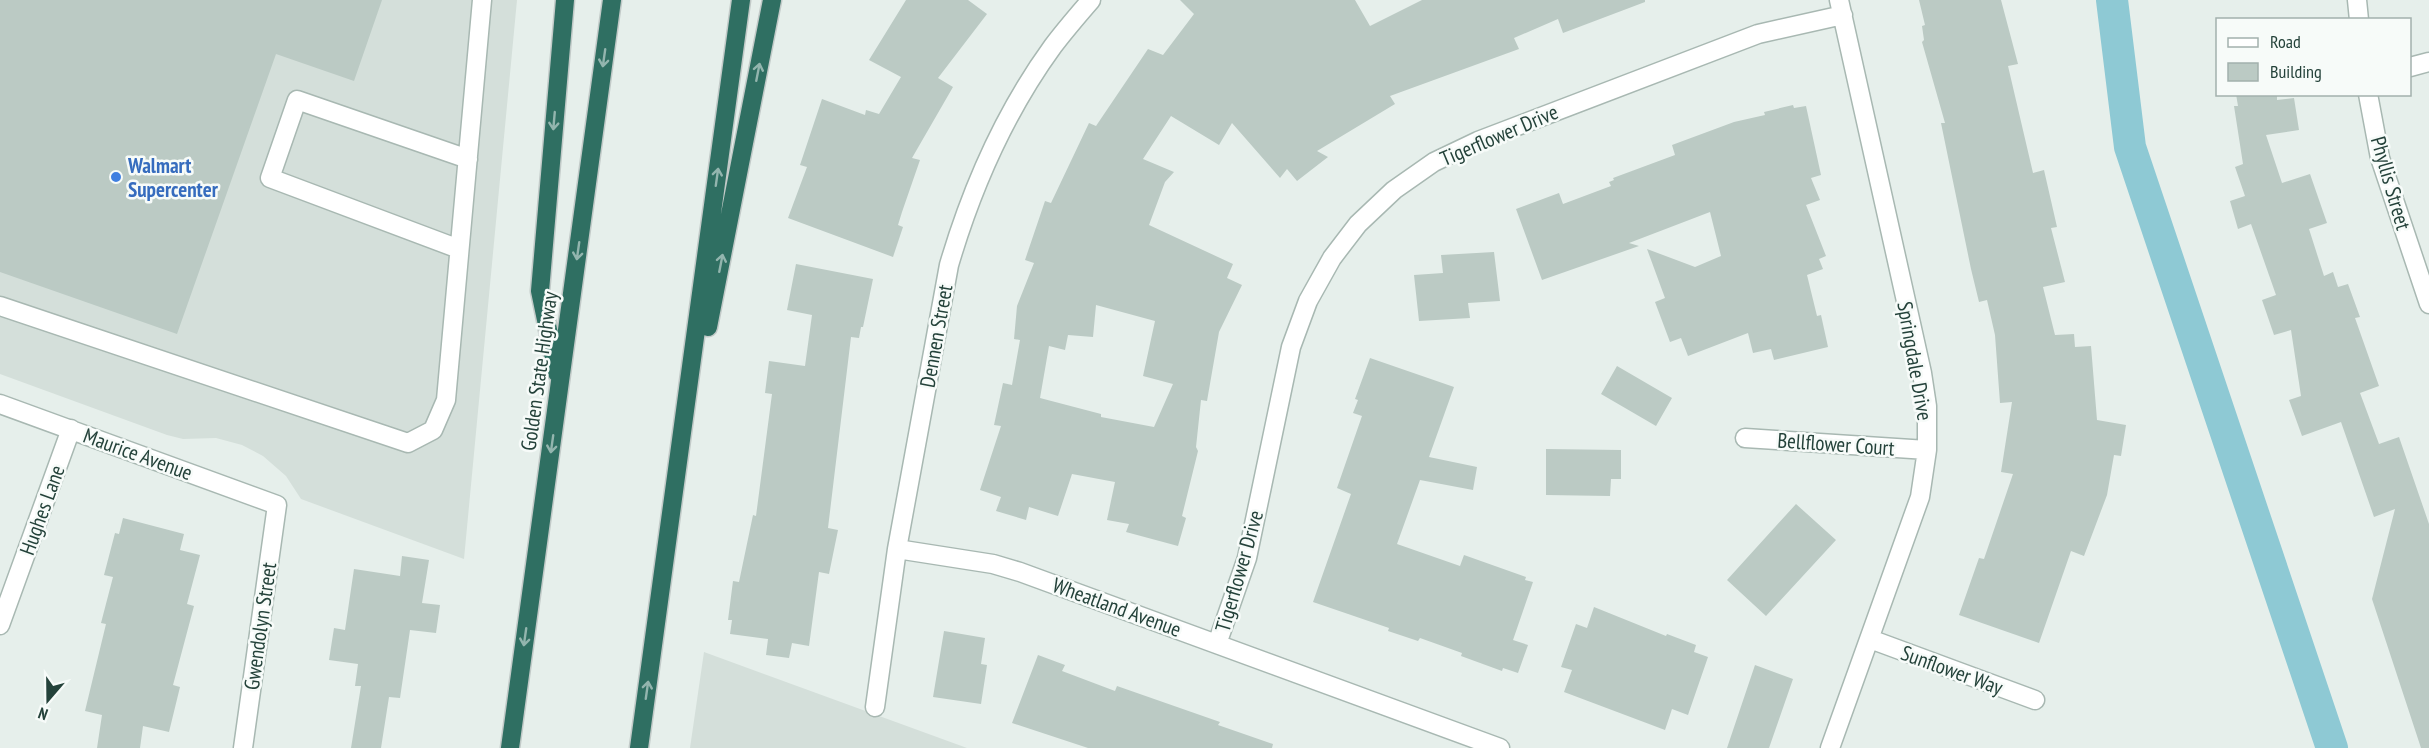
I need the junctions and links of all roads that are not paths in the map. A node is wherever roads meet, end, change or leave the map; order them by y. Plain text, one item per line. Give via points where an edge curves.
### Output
1 (482, 0) edge
2 (565, 0) edge
3 (612, 0) edge
4 (741, 0) edge
5 (772, 0) edge
6 (1091, 0) edge
7 (2357, 0) edge
8 (1841, 7) edge
9 (2359, 18) edge
10 (2429, 62) edge
11 (2411, 66) edge
12 (2368, 96) edge
13 (468, 159) junction
14 (459, 249) junction
15 (2429, 304) edge
16 (0, 306) edge
17 (560, 386) junction
18 (0, 404) edge
19 (71, 429) junction
20 (1745, 438) dead end
21 (1927, 450) junction
22 (277, 505) joint
23 (673, 506) junction
24 (897, 549) junction
25 (0, 625) edge
26 (1870, 639) junction
27 (1217, 644) junction
28 (2035, 700) dead end
29 (875, 707) dead end
30 (243, 748) edge
31 (510, 748) edge
32 (639, 748) edge
33 (1500, 748) edge
34 (1830, 748) edge

1 - 13 street
2 -> 17 highway via 540,291
3 -> 17 highway, Golden State Highway
23 -> 4 highway
23 -> 5 highway
6 - 24 street, Dennen Street via 1053,46 1015,105 984,167 961,227 949,265
7 - 9 street
8 - 21 street, Springdale Drive via 1922,373
8 - 27 street, Tigerflower Drive via 1758,34 1478,141 1434,162 1394,190 1358,224 1332,258 1308,301 1291,346 1247,558
10 - 11 street
12 - 15 street, Phyllis Street via 2380,158
13 - 14 street
13 - 14 street via 297,100 270,178
14 - 16 street via 446,399 432,430 408,443
17 -> 31 highway, Golden State Highway
18 - 19 street, Maurice Avenue
19 - 22 street, Maurice Avenue
19 - 25 street, Hughes Lane
20 - 21 street, Bellflower Court
21 - 26 street, Springdale Drive via 1920,497
22 - 30 street, Gwendolyn Street
32 -> 23 highway
24 - 27 street, Wheatland Avenue via 1002,566
24 - 29 street, Dennen Street
26 - 28 street, Sunflower Way
26 - 34 street, Springdale Drive
27 - 33 street, Wheatland Avenue

